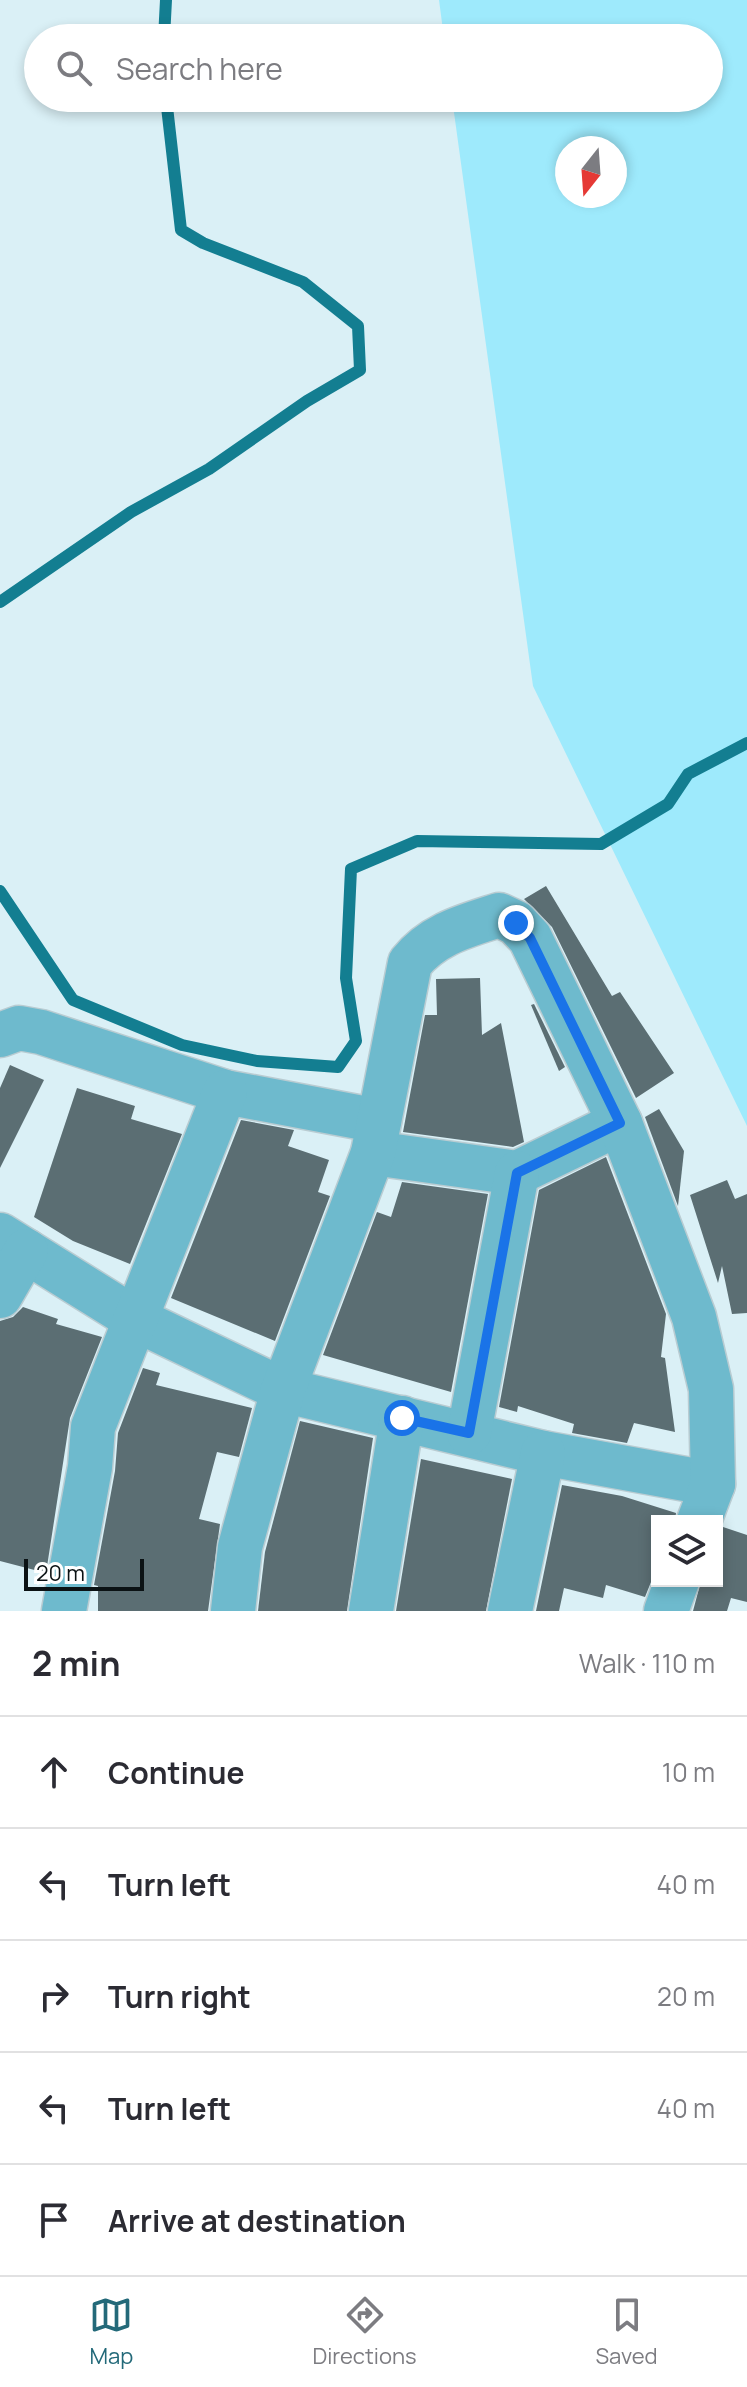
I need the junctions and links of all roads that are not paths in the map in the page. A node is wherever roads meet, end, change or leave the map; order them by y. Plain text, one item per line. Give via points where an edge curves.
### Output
1 (0, 1035) edge
2 (225, 1092) junction
3 (620, 1123) junction
4 (376, 1137) junction
5 (517, 1173) junction
6 (13, 1243) edge
7 (0, 1296) edge
8 (135, 1319) junction
9 (283, 1390) junction
10 (402, 1418) junction
11 (469, 1433) junction
12 (543, 1453) junction
13 (706, 1502) edge
14 (675, 1587) edge
15 (62, 1610) edge
16 (233, 1611) edge
17 (371, 1611) edge
18 (510, 1611) edge
19 (666, 1611) edge

1 - 2 street via 19,1028 41,1032
2 - 4 street
2 - 8 street
3 - 4 street via 530,938 499,915 449,932 422,948 410,963
3 - 5 street
3 - 13 street via 694,1317 711,1389
4 - 5 street
4 - 9 street
5 - 11 street
6 - 7 street
6 - 8 street
8 - 9 street
8 - 15 street via 93,1427
9 - 10 street
9 - 16 street via 240,1547
10 - 11 street
10 - 17 street
11 - 12 street
12 - 13 street
12 - 18 street
14 - 19 street

